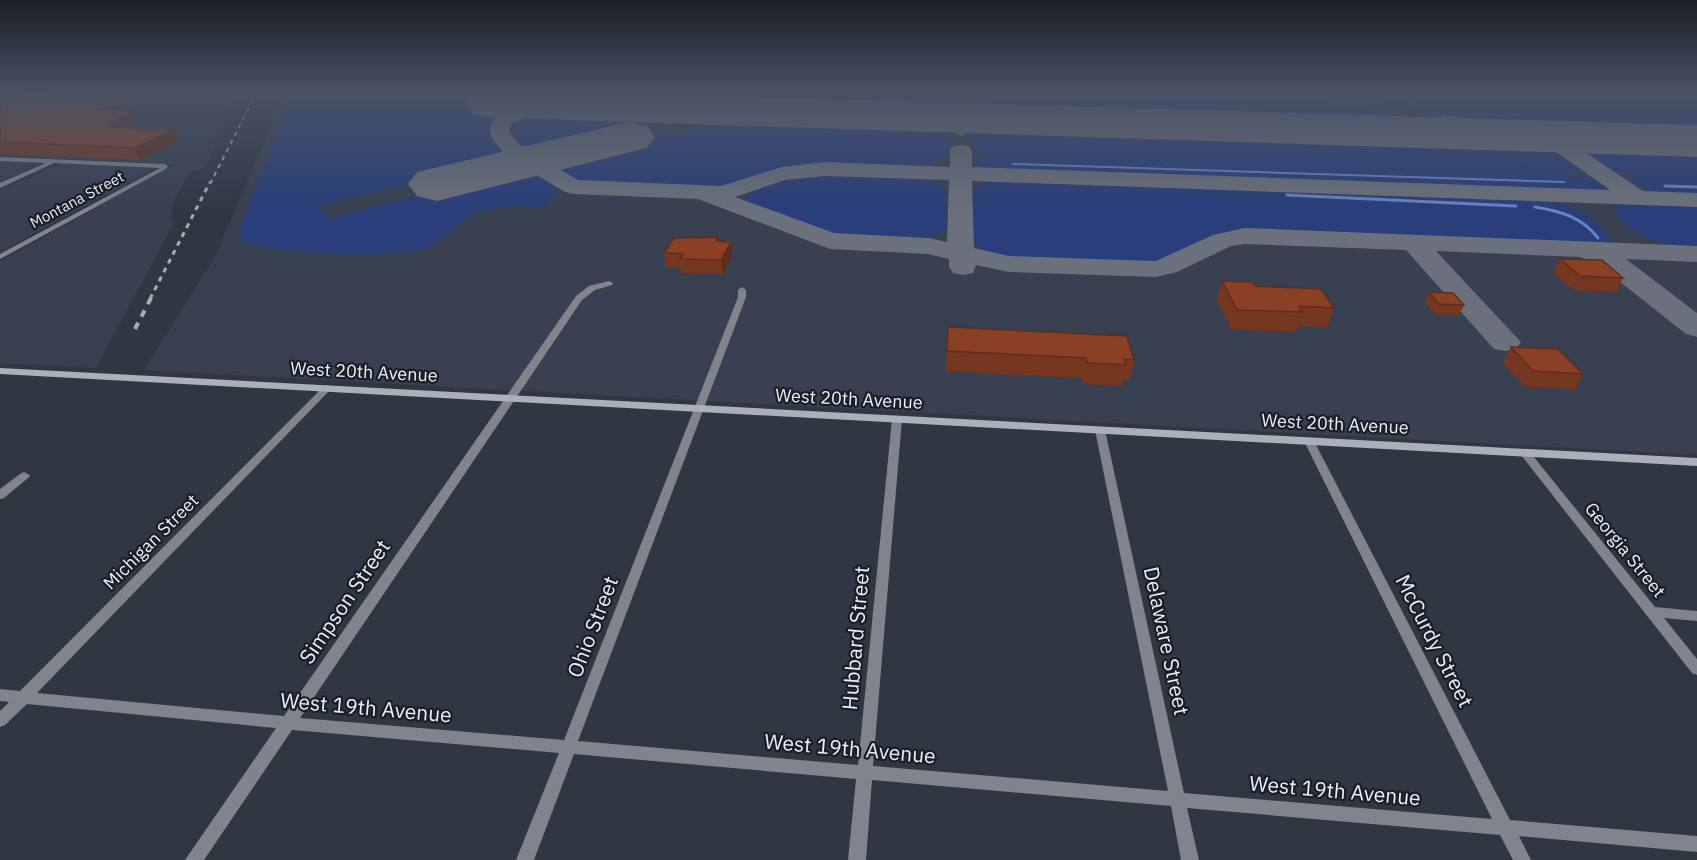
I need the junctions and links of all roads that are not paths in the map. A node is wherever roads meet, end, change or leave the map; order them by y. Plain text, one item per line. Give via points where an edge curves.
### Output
1 (0, 159) edge
2 (56, 161) junction
3 (0, 186) edge
4 (0, 257) edge
5 (609, 283) dead end
6 (742, 290) dead end
7 (0, 371) edge
8 (327, 388) junction
9 (510, 398) junction
10 (700, 408) junction
11 (897, 419) junction
12 (1100, 430) junction
13 (1309, 441) junction
14 (1525, 453) junction
15 (1697, 462) edge
16 (24, 476) dead end
17 (0, 495) edge
18 (1652, 612) junction
19 (1697, 616) edge
20 (1697, 669) edge
21 (0, 695) edge
22 (23, 697) junction
23 (0, 721) edge
24 (289, 723) junction
25 (568, 747) junction
26 (865, 771) junction
27 (1178, 798) junction
28 (1506, 828) junction
29 (1697, 844) edge
30 (194, 860) edge
31 (525, 860) edge
32 (857, 860) edge
33 (1190, 860) edge
34 (1522, 860) edge

1 - 2 street
2 - 3 street
2 - 4 street, Montana Street via 165,166
5 - 9 street, Simpson Street via 592,288 579,298
6 - 10 street, Ohio Street
7 - 8 main road, West 20th Avenue
8 - 9 main road, West 20th Avenue
8 - 22 street, Michigan Street
9 - 10 main road, West 20th Avenue
9 - 24 street, Simpson Street
10 - 11 main road, West 20th Avenue
10 - 25 street, Ohio Street
11 - 12 main road, West 20th Avenue
11 - 26 street, Hubbard Street
12 - 13 main road, West 20th Avenue
12 - 27 street, Delaware Street
13 - 14 main road, West 20th Avenue
13 - 28 street, McCurdy Street
14 - 15 main road, West 20th Avenue
14 - 18 street, Georgia Street
16 - 17 street
18 - 19 street
18 - 20 street, Georgia Street
21 - 22 street, West 19th Avenue
22 - 23 street, Michigan Street
22 - 24 street, West 19th Avenue
24 - 25 street, West 19th Avenue
24 - 30 street, Simpson Street
25 - 26 street, West 19th Avenue
25 - 31 street, Ohio Street
26 - 27 street, West 19th Avenue
26 - 32 street, Hubbard Street
27 - 28 street, West 19th Avenue
27 - 33 street, Delaware Street
28 - 29 street, West 19th Avenue
28 - 34 street, McCurdy Street

